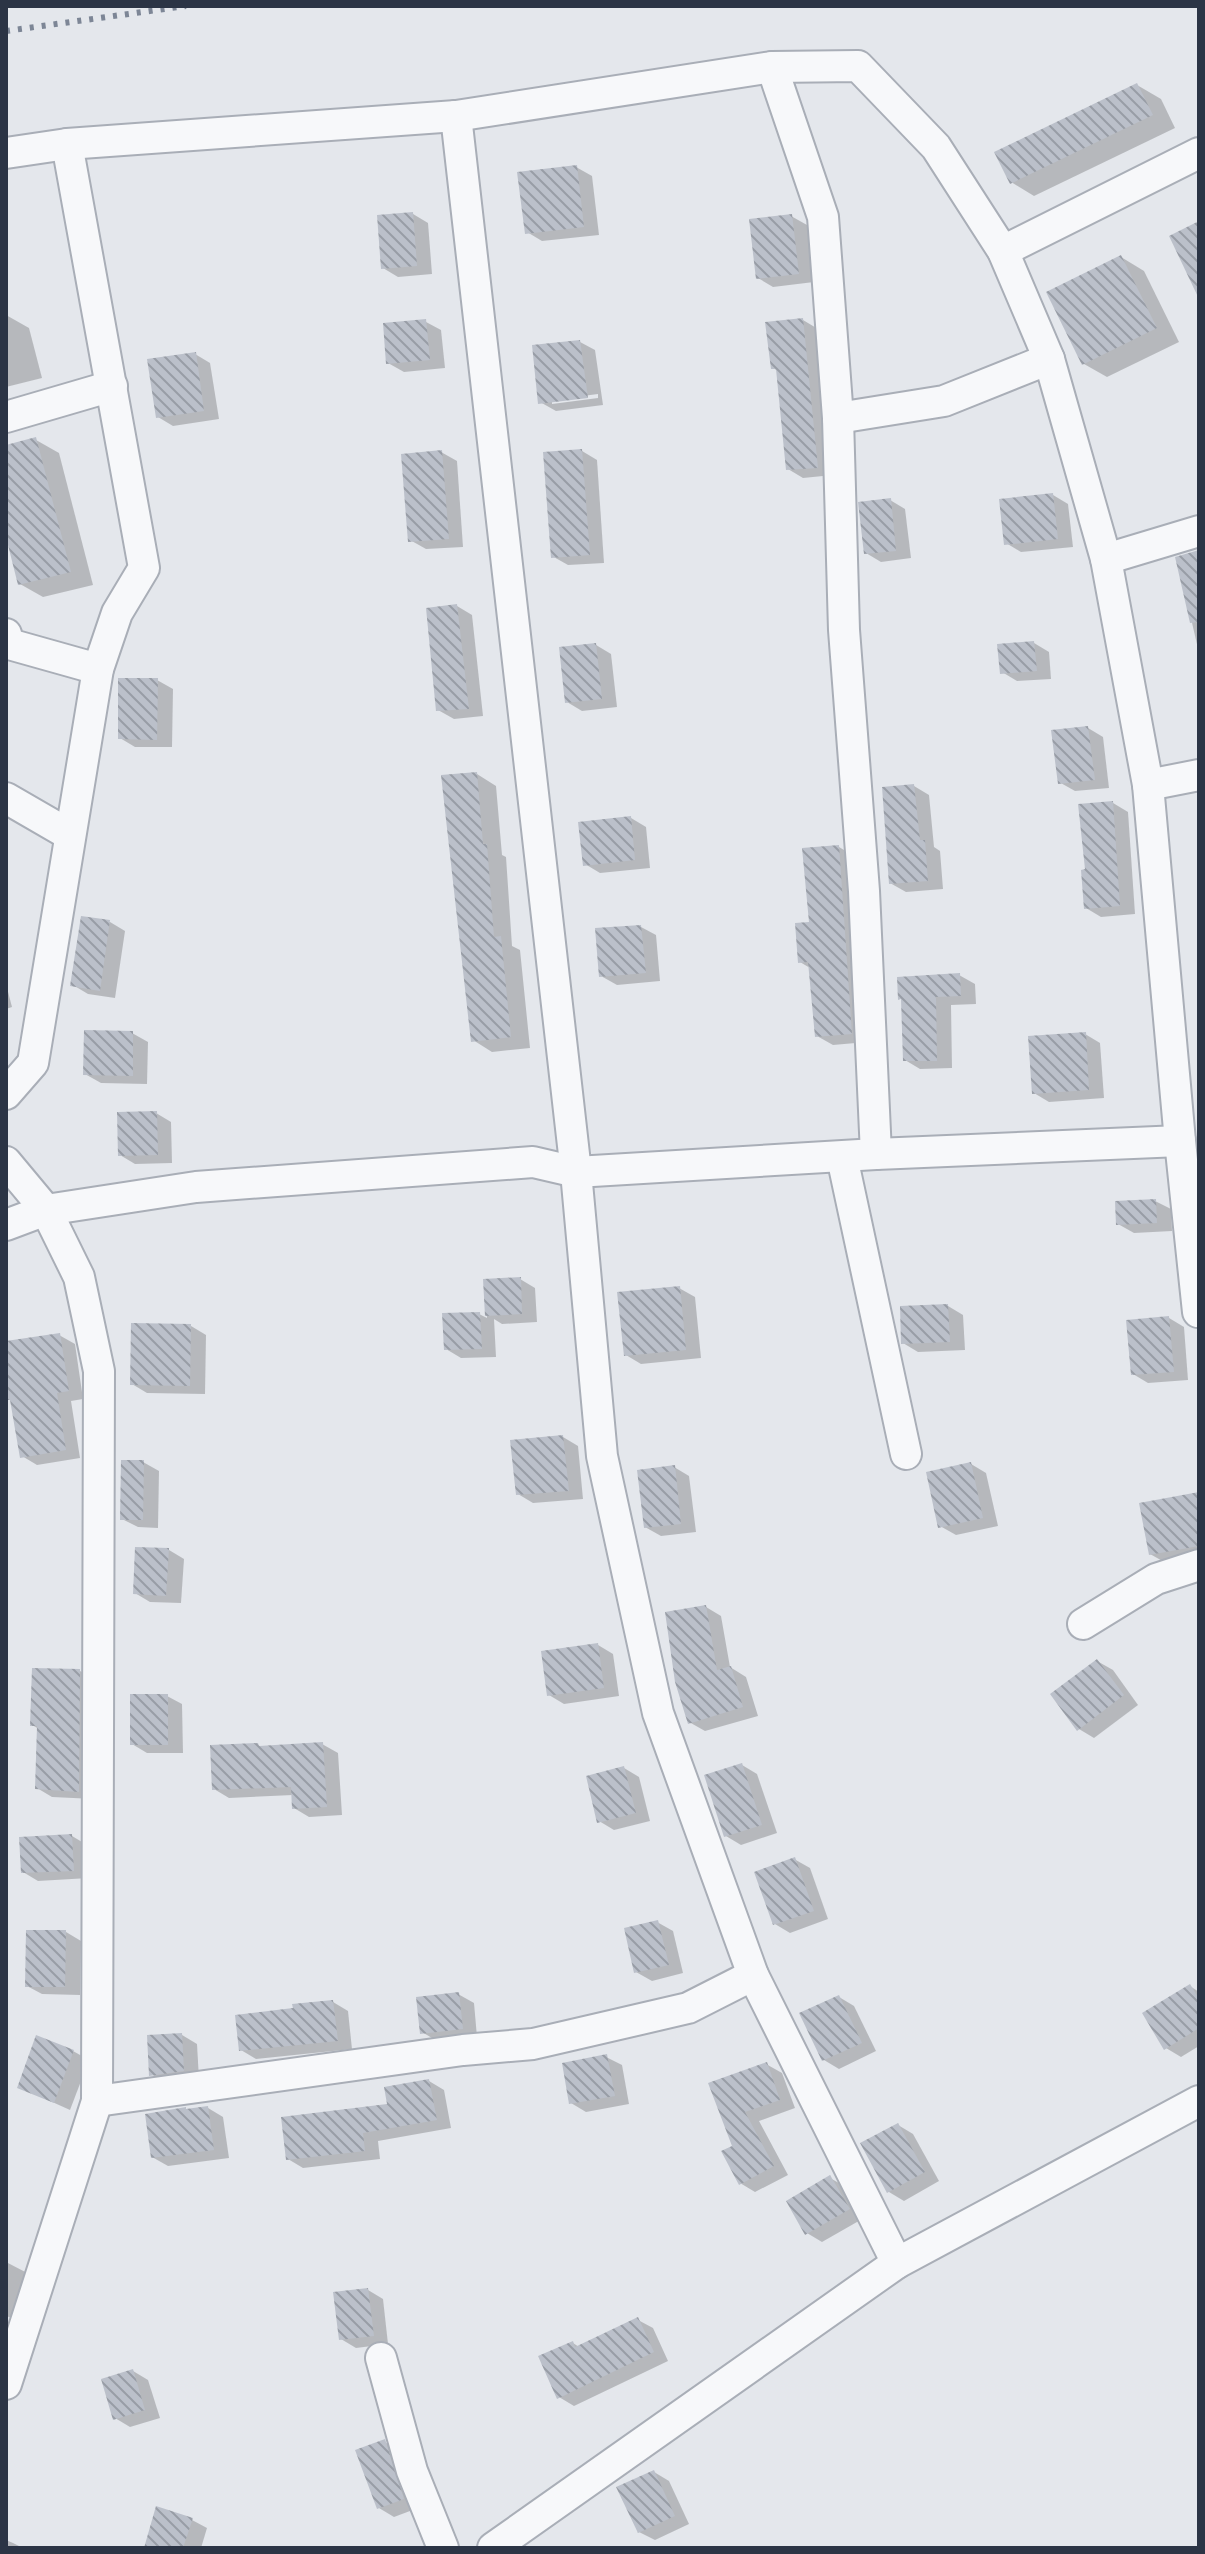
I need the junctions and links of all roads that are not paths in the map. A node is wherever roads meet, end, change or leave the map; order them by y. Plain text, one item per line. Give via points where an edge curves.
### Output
1 (772, 67) junction
2 (456, 116) junction
3 (67, 144) junction
4 (6, 153) edge
5 (1199, 153) edge
6 (1003, 251) junction
7 (1049, 359) junction
8 (112, 386) junction
9 (6, 417) edge
10 (838, 418) junction
11 (1199, 531) edge
12 (1106, 559) junction
13 (6, 634) edge
14 (98, 669) junction
15 (1199, 775) edge
16 (1148, 785) junction
17 (6, 798) edge
18 (70, 835) junction
19 (6, 1094) edge
20 (1180, 1141) junction
21 (876, 1154) junction
22 (842, 1157) junction
23 (6, 1162) edge
24 (576, 1172) junction
25 (46, 1210) junction
26 (6, 1225) edge
27 (1198, 1312) edge
28 (1199, 1318) edge
29 (906, 1454) dead end
30 (1199, 1565) edge
31 (1083, 1624) dead end
32 (753, 1975) junction
33 (97, 2101) junction
34 (1199, 2101) edge
35 (897, 2263) junction
36 (381, 2358) dead end
37 (6, 2384) edge
38 (443, 2548) edge
39 (493, 2548) edge

1 - 2 street
1 - 6 street via 858,66 936,147
1 - 10 street via 823,217
2 - 3 street
2 - 24 street
3 - 4 street
3 - 8 street
5 - 6 street
6 - 7 street
7 - 10 street via 944,401
7 - 12 street
8 - 9 street
8 - 14 street via 144,568 117,613
10 - 21 street via 844,630 864,891
11 - 12 street
12 - 16 street
13 - 14 street via 9,644
14 - 18 street
15 - 16 street
16 - 20 street
17 - 18 street
18 - 19 street via 33,1063
20 - 21 street
20 - 27 street
21 - 22 street
22 - 24 street
22 - 29 street
23 - 25 street
24 - 25 street via 533,1162 196,1187
24 - 32 street via 602,1456 658,1713
25 - 26 street
25 - 33 street via 79,1277 99,1371
27 - 28 street
30 - 31 street via 1156,1579
32 - 33 street via 688,2008 533,2044
32 - 35 street
33 - 37 street
34 - 35 street
35 - 39 street
36 - 38 street via 412,2471

